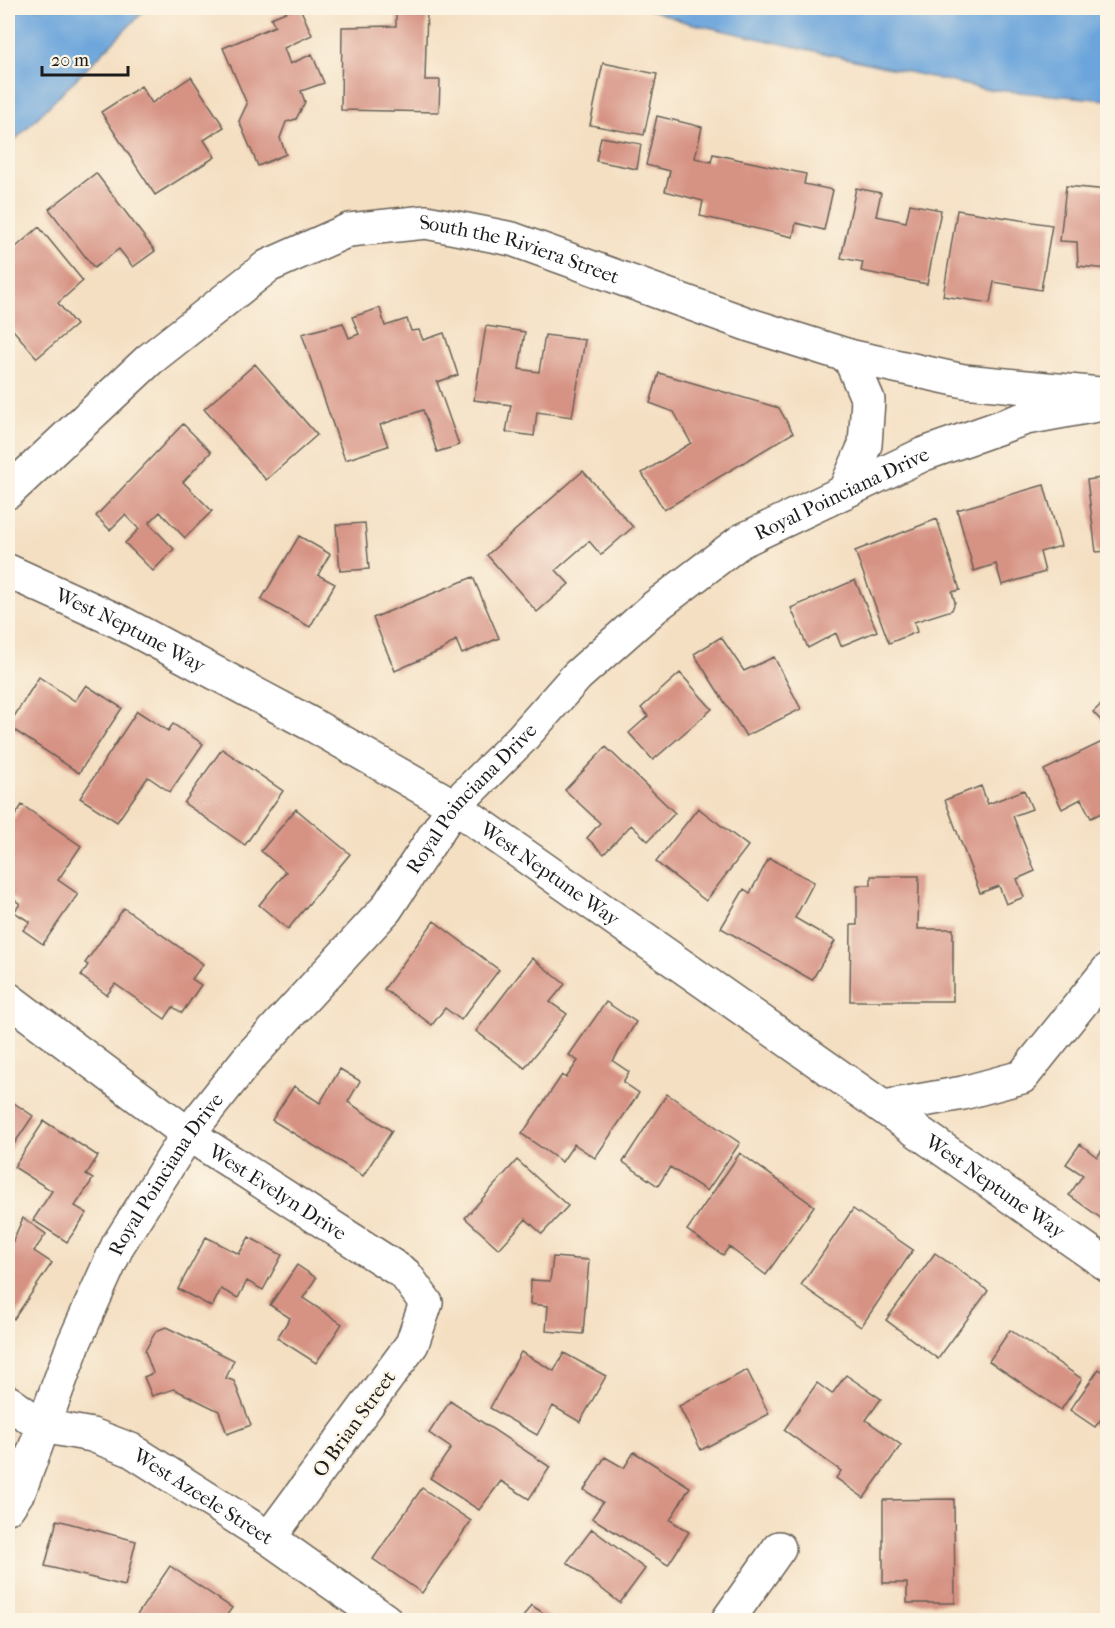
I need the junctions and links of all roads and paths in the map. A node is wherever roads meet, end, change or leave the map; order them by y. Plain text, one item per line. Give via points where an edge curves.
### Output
1 (849, 356) junction
2 (1107, 394) edge
3 (1107, 403) edge
4 (845, 490) junction
5 (8, 492) edge
6 (8, 571) edge
7 (454, 806) junction
8 (1107, 970) edge
9 (8, 999) edge
10 (884, 1107) junction
11 (188, 1134) junction
12 (1107, 1265) edge
13 (426, 1303) joint
14 (8, 1402) edge
15 (42, 1425) junction
16 (8, 1507) edge
17 (269, 1538) junction
18 (779, 1548) dead end
19 (385, 1620) edge
20 (728, 1620) edge

1 - 2 street, South the Riviera Street via 964,381
1 - 4 street via 868,400 865,445
1 - 5 street, South the Riviera Street via 750,325 512,239 426,222 350,230 268,266 149,360
3 - 4 street, Royal Poinciana Drive via 1026,418 924,454
4 - 7 street, Royal Poinciana Drive via 741,542 656,606 577,676
6 - 7 street, West Neptune Way via 130,628 311,724
7 - 10 street, West Neptune Way
7 - 11 street, Royal Poinciana Drive via 386,909 247,1060
8 - 10 street via 1022,1077
9 - 11 street, West Evelyn Drive
10 - 12 street, West Neptune Way
11 - 13 street, West Evelyn Drive via 405,1274
11 - 15 street, Royal Poinciana Drive via 118,1245
13 - 17 street, O Brian Street via 412,1344
14 - 15 street, West Azeele Street
15 - 16 street, Royal Poinciana Drive via 21,1489
15 - 17 street, West Azeele Street via 92,1435 131,1450
17 - 19 street, West Azeele Street
18 - 20 street

